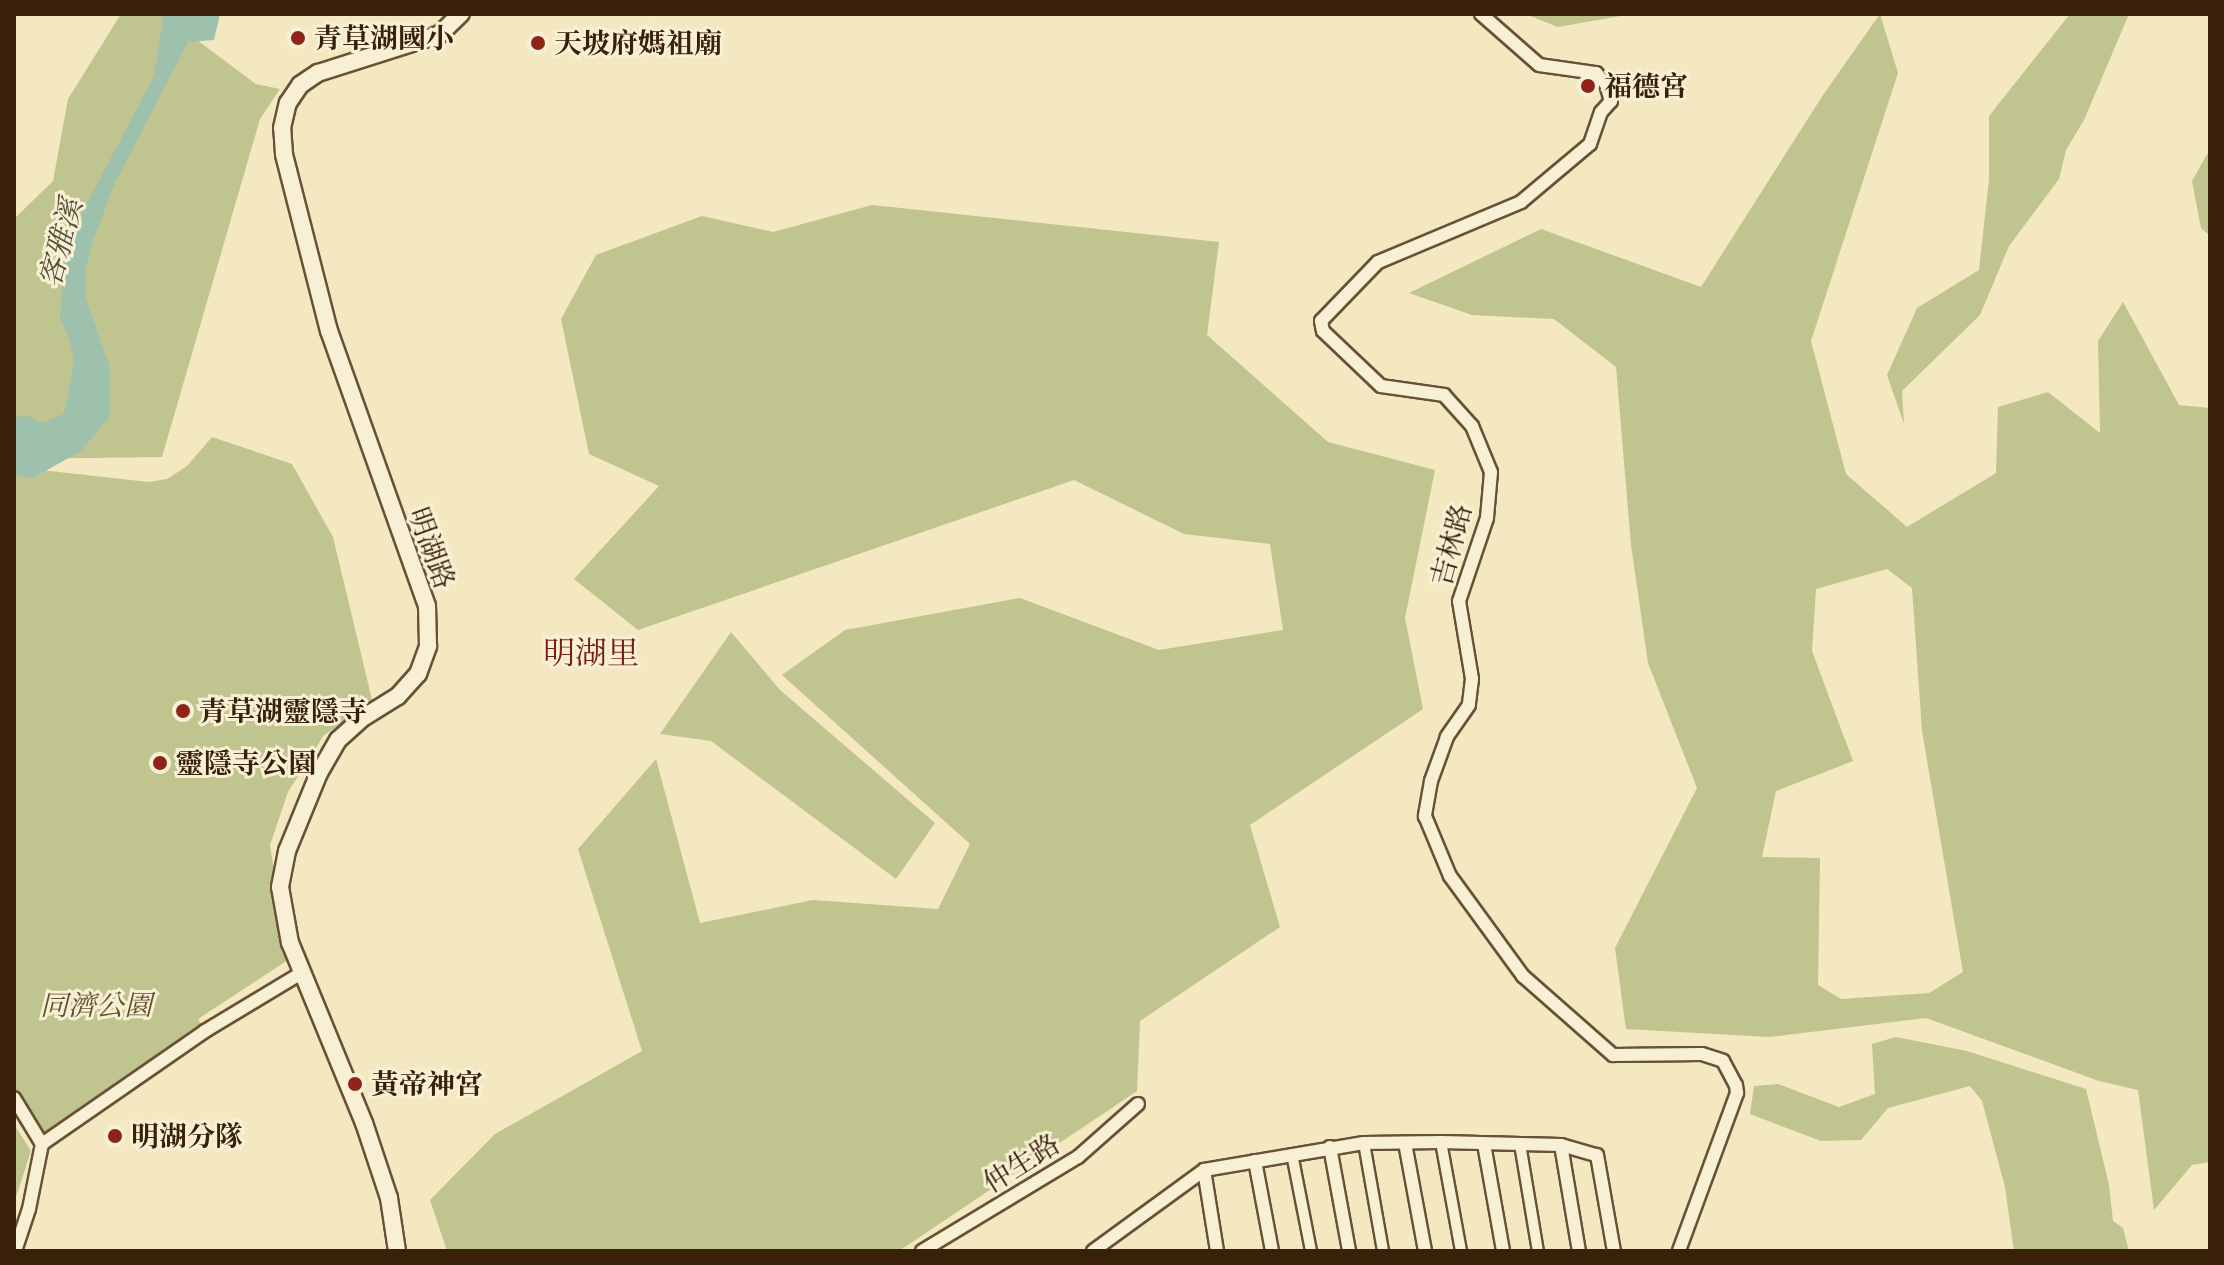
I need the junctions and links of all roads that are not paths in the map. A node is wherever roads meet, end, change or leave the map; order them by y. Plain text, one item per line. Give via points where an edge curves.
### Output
1 (461, 14) edge
2 (1481, 14) edge
3 (303, 972) junction
4 (14, 1098) edge
5 (1138, 1104) dead end
6 (1441, 1142) junction
7 (1364, 1143) junction
8 (1405, 1143) junction
9 (42, 1144) junction
10 (1484, 1144) junction
11 (1520, 1144) junction
12 (1561, 1145) junction
13 (1330, 1147) junction
14 (1292, 1154) junction
15 (1255, 1161) junction
16 (1204, 1170) junction
17 (15, 1251) edge
18 (397, 1251) edge
19 (922, 1251) edge
20 (1093, 1251) edge
21 (1217, 1251) edge
22 (1272, 1251) edge
23 (1311, 1251) edge
24 (1349, 1251) edge
25 (1383, 1251) edge
26 (1425, 1251) edge
27 (1461, 1251) edge
28 (1503, 1251) edge
29 (1538, 1251) edge
30 (1579, 1251) edge
31 (1614, 1251) edge
32 (1679, 1251) edge

1 - 3 street, 明湖路 via 440,34 318,73 294,94 282,128 329,331 427,606 428,646 418,674 398,696 338,740 287,851 280,887 290,943
2 - 32 street, 吉林路 via 1539,65 1596,73 1606,84 1611,101 1601,112 1590,144 1521,202 1378,262 1321,321 1330,338 1381,386 1444,395 1472,426 1491,472 1487,518 1459,601 1472,679 1469,705 1447,737 1425,816 1450,876 1523,976 1613,1055 1702,1054 1723,1061 1736,1085
3 - 9 street via 205,1031
3 - 18 street, 明湖路 via 389,1198
4 - 9 street
5 - 19 street, 仲生路 via 1078,1157
6 - 8 street
6 - 10 street
6 - 27 street
7 - 8 street
7 - 13 street
7 - 25 street
8 - 26 street
9 - 17 street
10 - 11 street
10 - 28 street
11 - 12 street
11 - 29 street
12 - 30 street
12 - 31 street via 1597,1155
13 - 14 street
13 - 24 street
14 - 15 street
14 - 23 street
15 - 16 street
15 - 22 street
16 - 20 street
16 - 21 street

